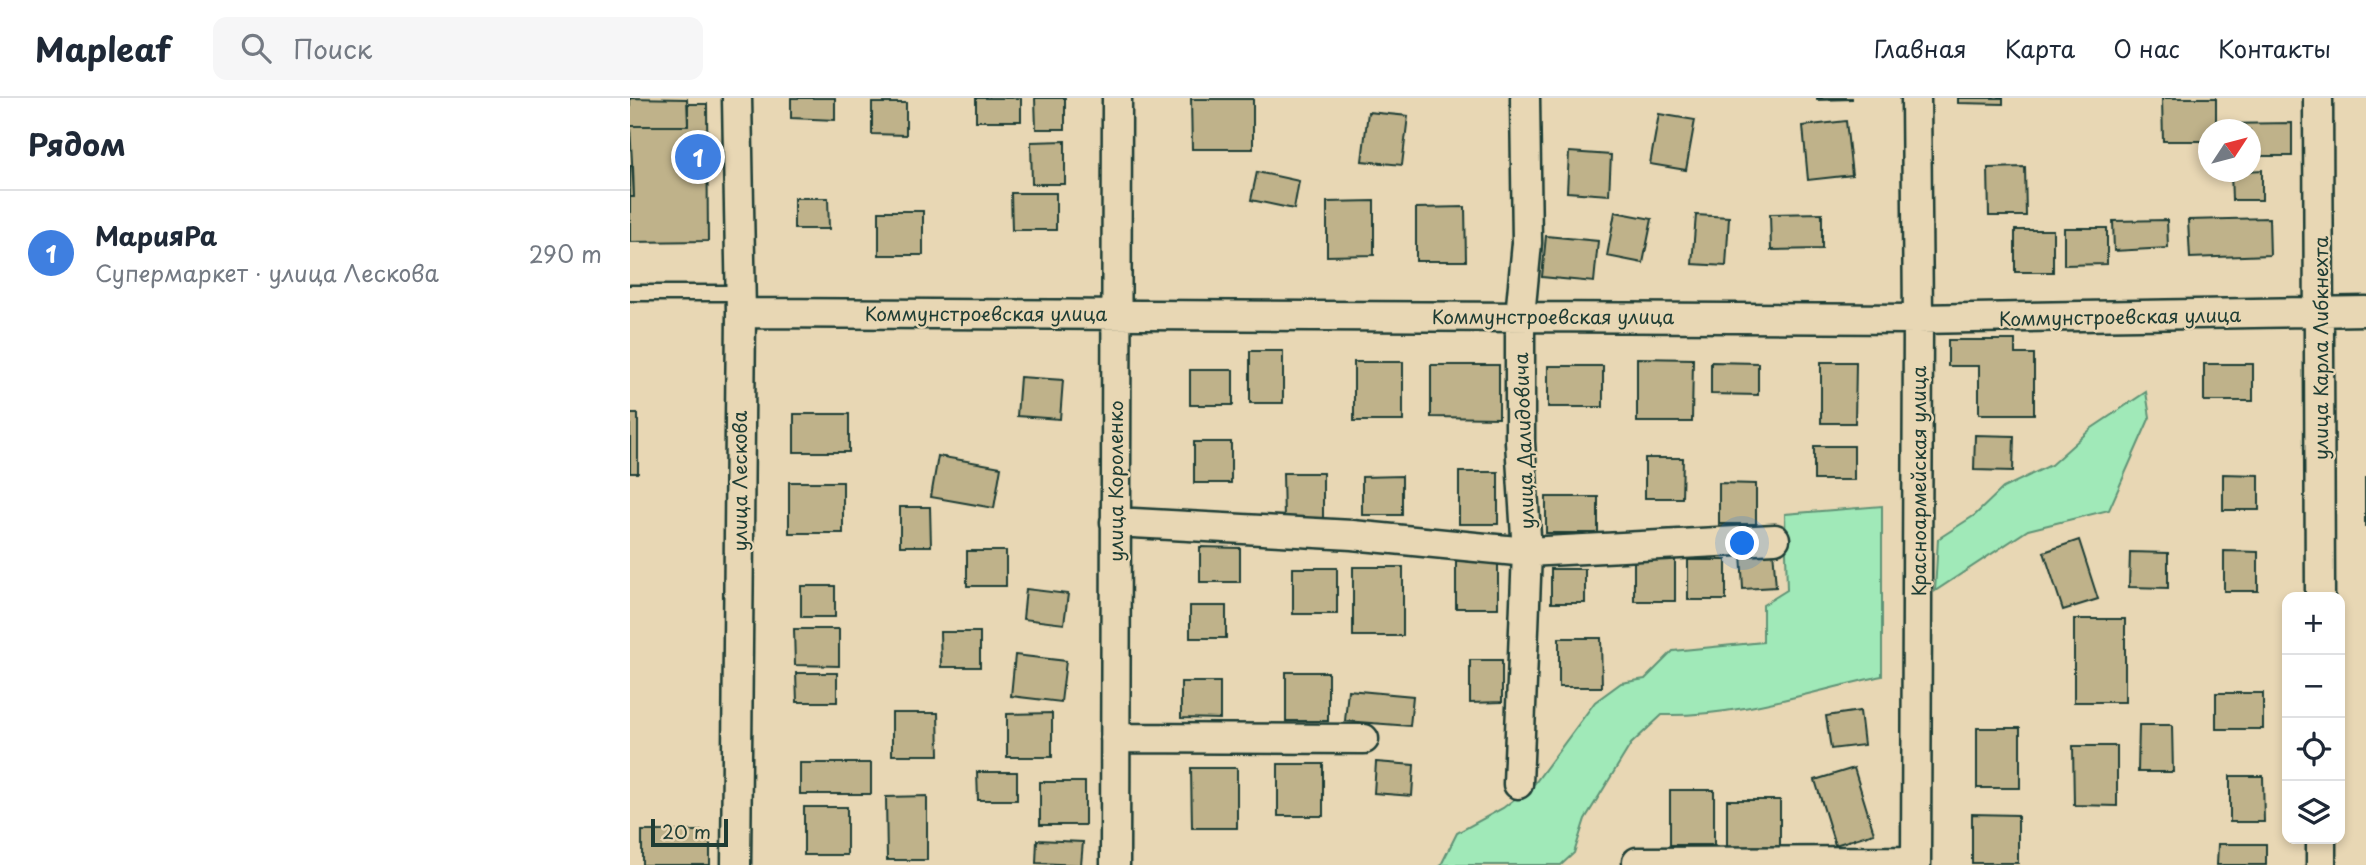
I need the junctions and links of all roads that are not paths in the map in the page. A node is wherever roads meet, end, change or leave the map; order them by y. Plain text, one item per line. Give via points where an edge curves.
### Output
1 (737, 98) edge
2 (1117, 98) edge
3 (1525, 98) edge
4 (1916, 98) edge
5 (2318, 98) edge
6 (630, 293) edge
7 (741, 303) junction
8 (2366, 311) edge
9 (1115, 313) junction
10 (2320, 313) junction
11 (1520, 316) junction
12 (1918, 319) junction
13 (1115, 522) junction
14 (1775, 539) dead end
15 (1527, 552) junction
16 (2320, 592) edge
17 (1115, 738) junction
18 (1364, 738) dead end
19 (1518, 784) dead end
20 (2321, 844) edge
21 (1637, 862) dead end
22 (1916, 863) edge
23 (736, 865) edge
24 (1115, 865) edge
25 (2321, 865) edge

1 - 7 street, улица Лескова
2 - 9 street, улица Короленко
3 - 11 street, улица Далидовича via 1527,243
4 - 12 street, Красноармейская улица
5 - 10 street, улица Карла Либкнехта
6 - 7 lane
7 - 9 street, Коммунстроевская улица
7 - 23 street, улица Лескова
8 - 10 street, Коммунстроевская улица
9 - 11 street, Коммунстроевская улица
9 - 13 street, улица Короленко
10 - 12 street, Коммунстроевская улица
10 - 16 street, улица Карла Либкнехта
11 - 12 street, Коммунстроевская улица
11 - 15 street, улица Далидовича via 1520,442
12 - 22 street, Красноармейская улица
13 - 15 street via 1352,535
13 - 17 street, улица Короленко
14 - 15 street
15 - 19 street, улица Далидовича
17 - 18 street
17 - 24 street, улица Короленко
20 - 25 street
21 - 22 street

